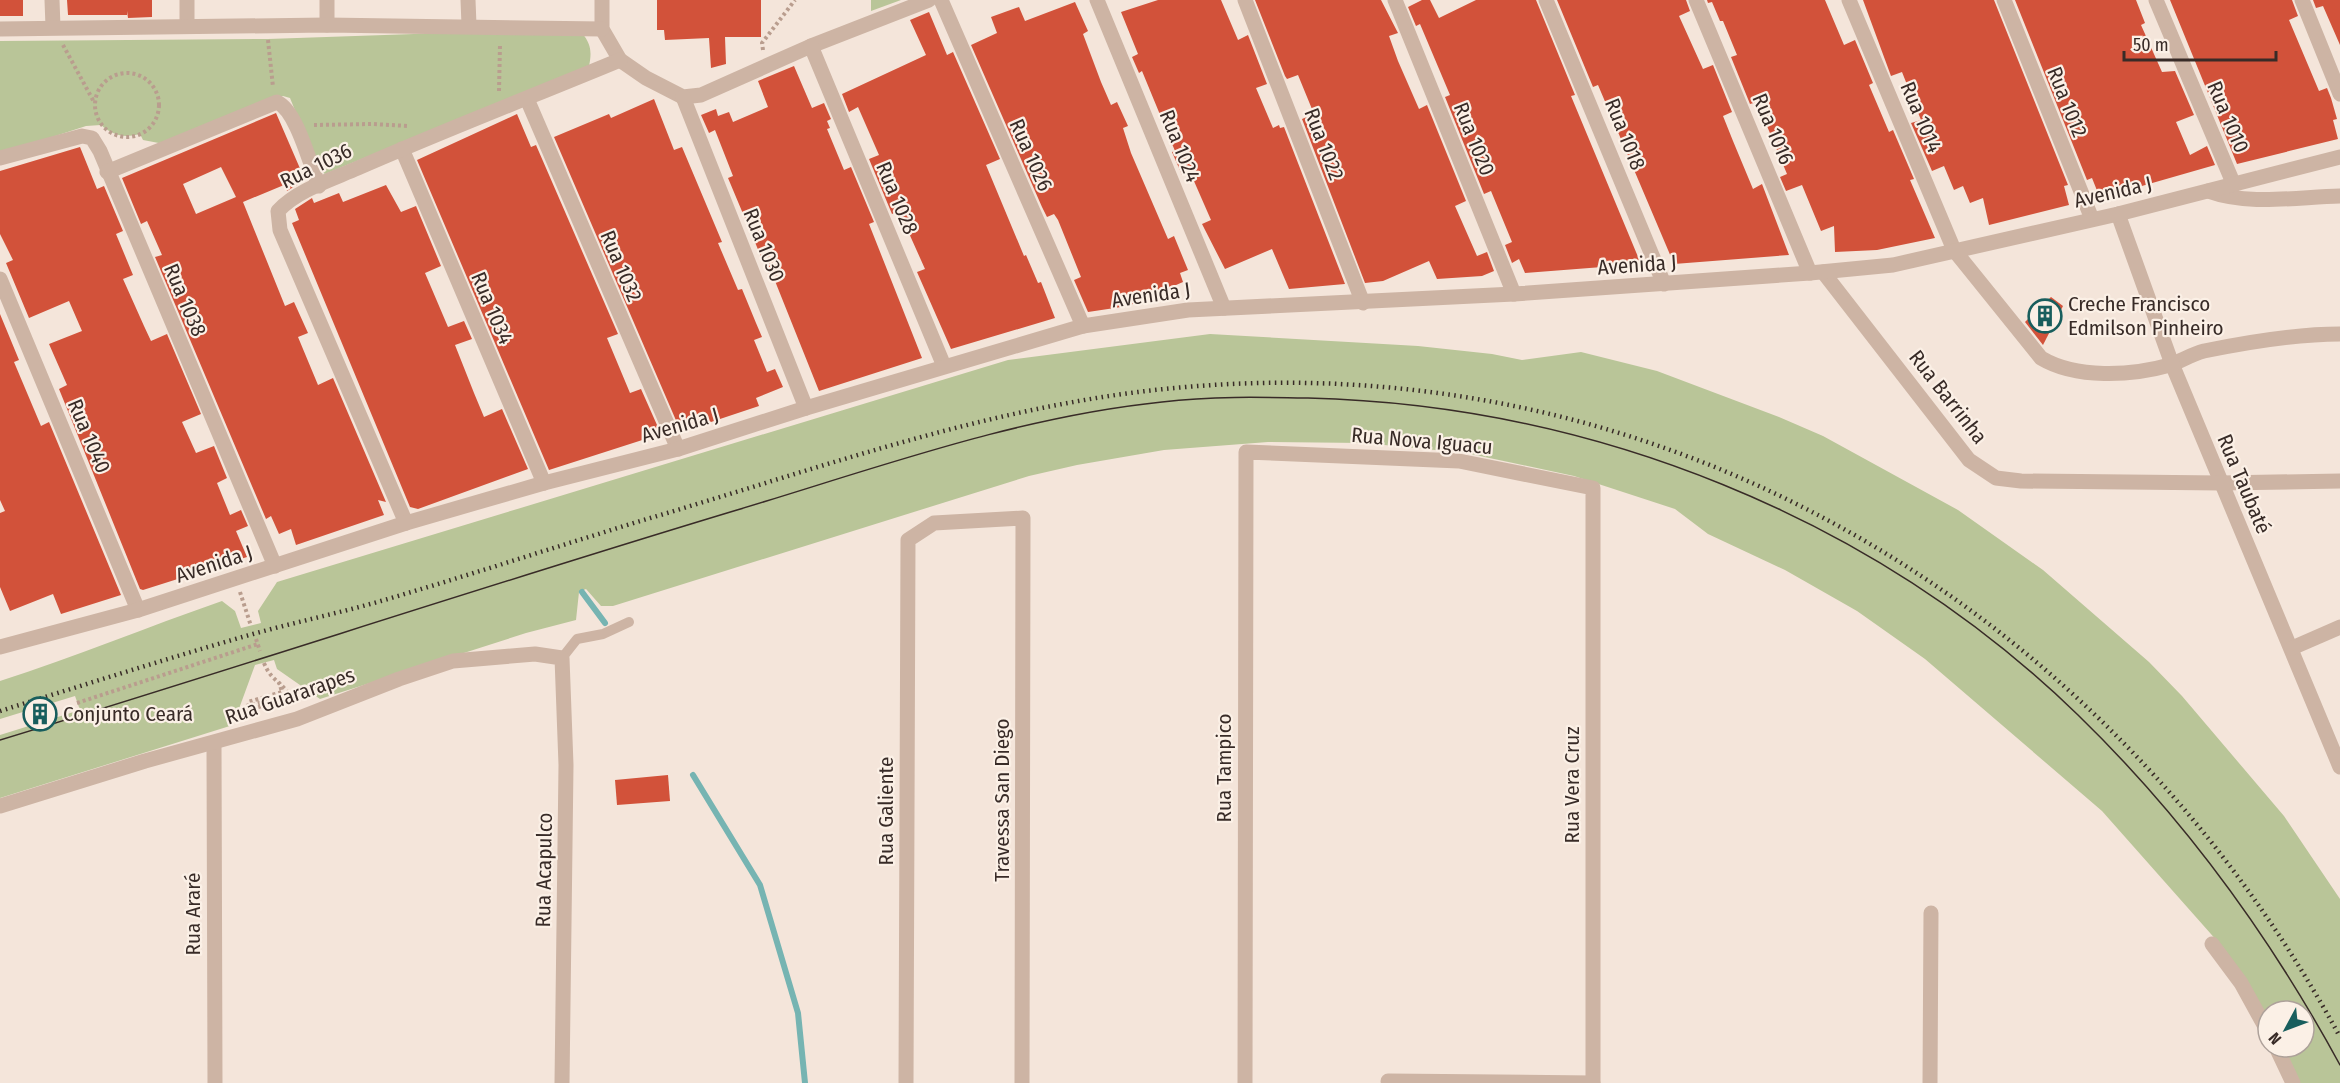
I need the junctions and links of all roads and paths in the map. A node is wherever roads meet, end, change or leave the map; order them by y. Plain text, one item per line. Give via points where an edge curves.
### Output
1 (52, 0) edge
2 (187, 0) edge
3 (327, 0) edge
4 (468, 0) edge
5 (602, 0) edge
6 (795, 0) edge
7 (929, 0) edge
8 (941, 0) edge
9 (1097, 0) edge
10 (1245, 0) edge
11 (1395, 0) edge
12 (1546, 0) edge
13 (1696, 0) edge
14 (1849, 0) edge
15 (2004, 0) edge
16 (2156, 0) edge
17 (2302, 0) edge
18 (187, 25) junction
19 (327, 25) junction
20 (469, 25) junction
21 (52, 27) junction
22 (0, 28) edge
23 (602, 29) junction
24 (268, 39) dead end
25 (61, 41) dead end
26 (500, 41) dead end
27 (811, 46) junction
28 (620, 60) junction
29 (767, 66) junction
30 (499, 93) dead end
31 (2340, 94) edge
32 (682, 97) junction
33 (527, 99) junction
34 (94, 102) junction
35 (277, 102) junction
36 (302, 126) dead end
37 (418, 127) dead end
38 (402, 148) junction
39 (2340, 157) edge
40 (0, 158) edge
41 (107, 172) junction
42 (2234, 185) junction
43 (319, 186) junction
44 (2208, 191) junction
45 (2340, 196) edge
46 (2118, 214) junction
47 (2092, 219) junction
48 (1954, 250) junction
49 (1816, 272) junction
50 (0, 279) edge
51 (1664, 284) junction
52 (1514, 294) junction
53 (1363, 303) junction
54 (1224, 308) junction
55 (1083, 326) junction
56 (2340, 334) edge
57 (2172, 364) junction
58 (944, 366) junction
59 (806, 408) junction
60 (678, 449) junction
61 (1246, 452) joint
62 (2340, 481) edge
63 (544, 483) junction
64 (2221, 483) junction
65 (1593, 488) joint
66 (406, 523) junction
67 (908, 540) joint
68 (275, 566) junction
69 (236, 579) junction
70 (138, 610) junction
71 (629, 622) dead end
72 (251, 626) dead end
73 (2340, 627) edge
74 (256, 639) dead end
75 (258, 644) junction
76 (1, 646) edge
77 (2292, 648) junction
78 (260, 651) dead end
79 (562, 658) junction
80 (264, 663) dead end
81 (279, 682) junction
82 (77, 703) dead end
83 (293, 706) dead end
84 (251, 720) dead end
85 (213, 744) junction
86 (2340, 767) edge
87 (0, 806) edge
88 (1931, 913) dead end
89 (2212, 944) dead end
90 (2256, 1010) edge
91 (2282, 1059) edge
92 (1388, 1080) dead end
93 (215, 1083) edge
94 (562, 1083) edge
95 (906, 1083) edge
96 (1022, 1083) edge
97 (1245, 1083) edge
98 (1593, 1083) edge
99 (1930, 1083) edge
100 (2293, 1083) edge

1 - 21 street
2 - 18 street
3 - 19 street
4 - 20 street
5 - 23 street
6 - 29 path via 762,44
7 - 27 street
8 - 55 street, Rua 1026
9 - 54 street, Rua 1024
10 - 53 street, Rua 1022
11 - 52 street, Rua 1020
12 - 51 street, Rua 1018
13 - 49 street, Rua 1016
14 - 48 street, Rua 1014
15 - 47 street, Rua 1012
16 - 42 street, Rua 1010
17 - 31 street
18 - 19 street
18 - 21 street
19 - 20 street
20 - 23 street
21 - 22 street
23 - 28 street
24 - 35 path
25 - 34 path
26 - 30 path
27 - 29 street
27 - 58 street, Rua 1028
28 - 32 street
28 - 33 street, Rua 1036
29 - 32 street via 701,95
32 - 59 street, Rua 1030
33 - 38 street, Rua 1036
33 - 60 street, Rua 1032
34 - 34 path via 102,125 112,134 126,137 140,134 158,113 154,87 134,73 110,77
35 - 41 street
35 - 43 street via 292,116
36 - 37 path
38 - 43 street, Rua 1036
38 - 63 street, Rua 1034
39 - 42 street, Avenida J
40 - 41 street, Rua 1038 via 82,136 92,138
41 - 68 street, Rua 1038
42 - 44 street, Avenida J
43 - 66 street, Rua 1036 via 284,204 277,219
44 - 45 street via 2246,199
44 - 46 street, Avenida J
46 - 47 street, Avenida J
46 - 57 street, Rua Taubaté
47 - 48 street, Avenida J
48 - 49 street, Avenida J via 1893,265
48 - 57 street, Rua 1014 via 2041,358 2058,368 2136,373
49 - 51 street, Avenida J
49 - 64 street, Rua Barrinha via 1969,460 1996,478
50 - 70 street, Rua 1040
51 - 52 street, Avenida J
52 - 53 street, Avenida J
53 - 54 street, Avenida J
54 - 55 street, Avenida J
55 - 58 street, Avenida J
56 - 57 street, Rua 1014 via 2313,334 2201,352
57 - 64 street, Rua Taubaté
58 - 59 street, Avenida J
59 - 60 street, Avenida J
60 - 63 street, Avenida J
61 - 65 street, Rua Nova Iguacu via 1459,461
61 - 97 street, Rua Tampico
62 - 64 street, Rua Barrinha
63 - 66 street, Avenida J
64 - 77 street, Rua Taubaté
65 - 98 street, Rua Vera Cruz
66 - 68 street, Avenida J
67 - 95 street, Rua Galiente
67 - 96 street, Travessa San Diego via 934,523 1023,518
68 - 69 street, Avenida J
69 - 70 street, Avenida J
69 - 72 path
70 - 76 street, Avenida J
71 - 79 lane via 603,634 577,639
73 - 77 street
74 - 75 path
75 - 78 path
75 - 82 path
77 - 86 street, Rua Taubaté
79 - 85 street, Rua Guararapes via 535,654 453,662 297,719
79 - 94 street, Rua Acapulco via 566,765
80 - 81 path via 268,674
81 - 83 path via 288,690
81 - 84 path via 282,692 248,702 249,706 283,696 284,700 249,710
85 - 87 street, Rua Guararapes
85 - 93 street, Rua Araré
88 - 99 street
89 - 90 street
91 - 100 street
92 - 98 street

